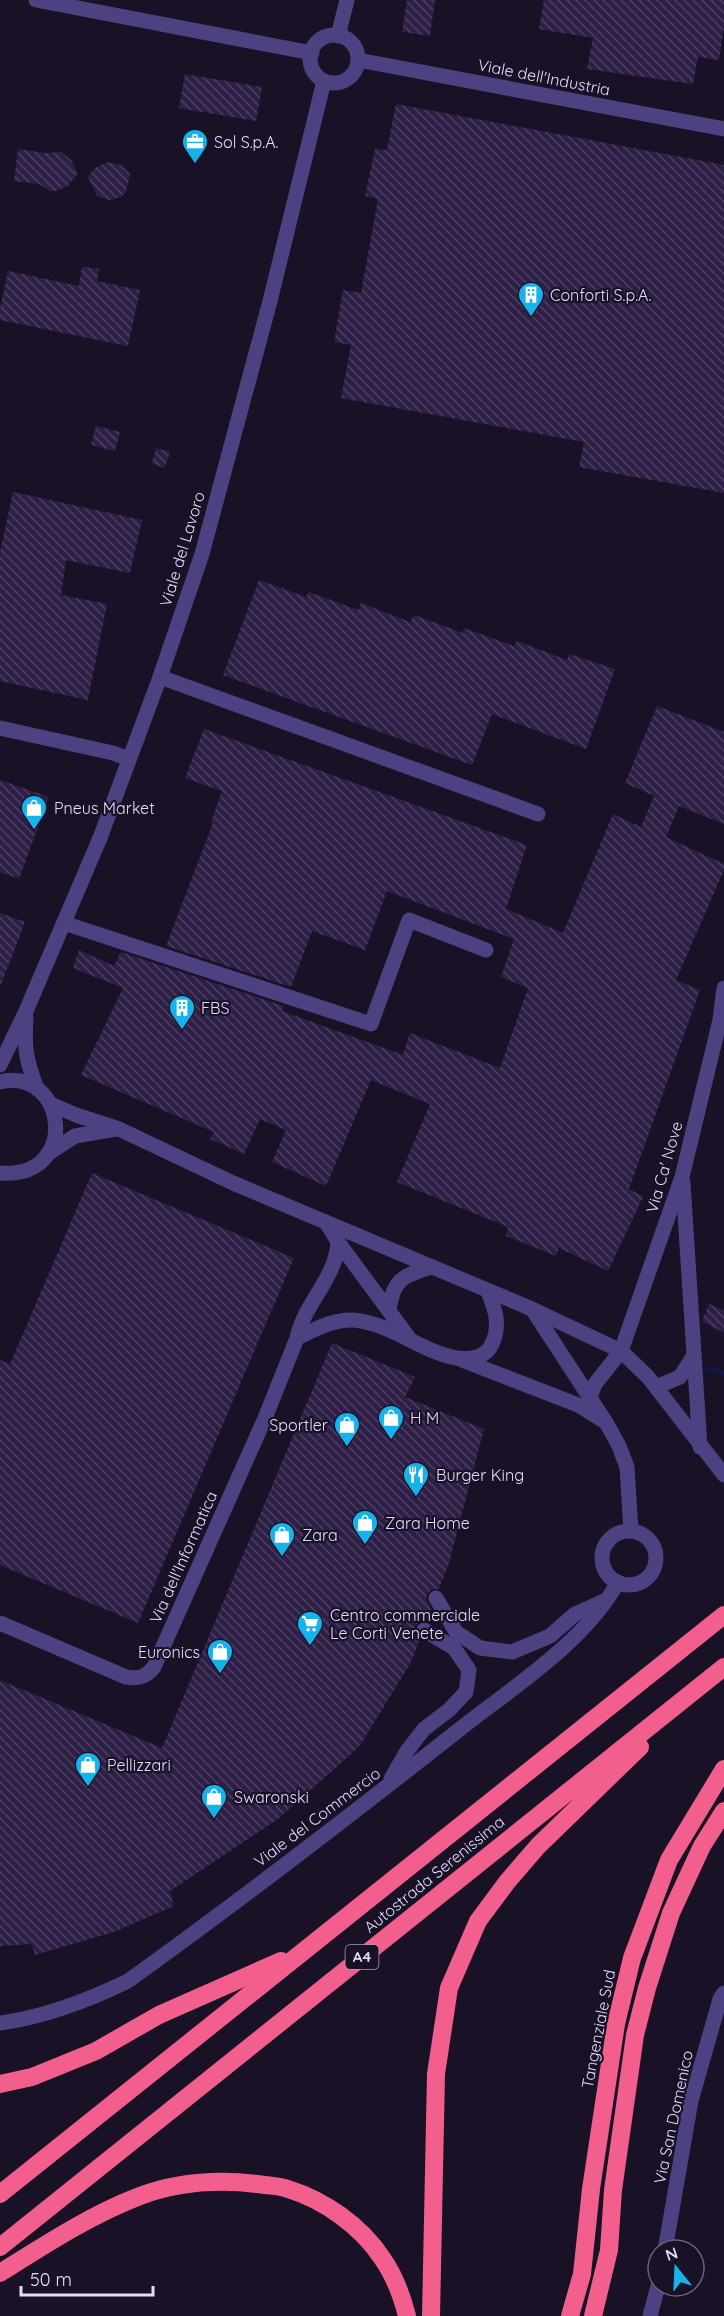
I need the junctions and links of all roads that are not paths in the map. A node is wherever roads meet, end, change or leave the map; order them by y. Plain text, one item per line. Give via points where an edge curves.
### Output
1 (36, 0) edge
2 (347, 0) edge
3 (338, 36) junction
4 (312, 53) junction
5 (358, 60) junction
6 (324, 81) junction
7 (724, 129) edge
8 (160, 677) junction
9 (0, 728) edge
10 (129, 759) junction
11 (538, 814) dead end
12 (64, 924) junction
13 (486, 950) dead end
14 (724, 988) edge
15 (26, 1011) junction
16 (0, 1065) edge
17 (0, 1082) edge
18 (37, 1089) junction
19 (51, 1104) junction
20 (119, 1129) junction
21 (49, 1153) junction
22 (0, 1173) edge
23 (682, 1177) junction
24 (326, 1222) junction
25 (338, 1242) junction
26 (432, 1267) junction
27 (488, 1291) junction
28 (532, 1309) junction
29 (389, 1310) junction
30 (297, 1338) junction
31 (409, 1338) junction
32 (621, 1351) junction
33 (694, 1355) junction
34 (456, 1358) junction
35 (656, 1387) junction
36 (590, 1397) junction
37 (607, 1424) junction
38 (700, 1447) junction
39 (724, 1475) edge
40 (631, 1531) junction
41 (618, 1582) junction
42 (436, 1598) dead end
43 (609, 1598) junction
44 (724, 1615) edge
45 (0, 1623) edge
46 (424, 1630) dead end
47 (724, 1667) edge
48 (688, 1696) junction
49 (724, 1769) edge
50 (386, 1787) junction
51 (724, 1811) edge
52 (304, 1951) junction
53 (724, 1993) edge
54 (0, 2022) edge
55 (0, 2084) edge
56 (0, 2194) edge
57 (667, 2238) edge
58 (0, 2247) edge
59 (0, 2274) edge
60 (655, 2298) edge
61 (407, 2316) edge
62 (430, 2316) edge
63 (570, 2316) edge
64 (593, 2316) edge
65 (650, 2316) edge

1 - 4 street
2 - 3 street
3 - 4 street via 319,41
3 - 5 street via 351,41
4 - 6 street via 315,72
5 - 6 street via 347,80
5 - 7 street, Viale dell'Industria
6 - 8 street, Viale del Lavoro via 202,554
8 - 10 street, Viale del Lavoro
8 - 11 street
9 - 10 street
10 - 12 street, Viale del Lavoro
12 - 13 street via 371,1024 409,920
12 - 15 street, Viale del Lavoro
14 - 23 street, Via Ca' Nove via 720,1020
15 - 16 street, Viale del Lavoro
15 - 18 street, Viale del Lavoro via 25,1051
17 - 18 street via 22,1082
18 - 19 street, Viale del Lavoro
19 - 20 street
19 - 21 street via 57,1129
20 - 21 street via 75,1136
20 - 24 street
21 - 22 street via 28,1171
23 - 32 street, Via Ca' Nove
23 - 33 street
24 - 25 street
24 - 26 street
25 - 29 street
25 - 30 street, Via dell'Informatica via 333,1267 300,1324
26 - 27 street
26 - 29 street via 395,1284
27 - 28 street
27 - 34 street via 497,1334 490,1349 474,1359
28 - 32 street
28 - 36 street
29 - 31 street
30 - 31 street via 334,1322 352,1320
30 - 45 street, Via dell'Informatica via 236,1483 147,1675 126,1677
31 - 34 street
32 - 35 street
32 - 36 street, Via Ca' Nove via 595,1384
33 - 35 street via 680,1377
33 - 38 street
34 - 37 street via 578,1405
35 - 38 street
36 - 37 street
37 - 40 street via 627,1467
38 - 39 street
40 - 41 street via 610,1539 602,1556 608,1574
40 - 41 street via 651,1541 656,1562 652,1573 642,1582
41 - 43 street, Viale del Commercio
42 - 43 street via 456,1632 480,1648 512,1652 550,1636 575,1614
43 - 50 street, Viale del Commercio via 579,1635
44 - 52 highway, Autostrada Serenissima / A4
46 - 50 street via 454,1648 469,1670 466,1692 424,1729
47 - 48 highway, Autostrada Serenissima / A4
48 - 58 highway, Autostrada Serenissima / A4
48 - 62 highway, A4 via 507,1882 478,1922 449,1988 436,2074
49 - 63 highway, Tangenziale Sud via 669,1860 632,1958 616,2024 582,2274
50 - 54 street, Viale del Commercio via 128,1981 84,2002
51 - 64 highway via 702,1846 670,1913 647,1988 635,2035 609,2250
52 - 55 highway, A4 via 159,2015 96,2051 32,2077
52 - 56 highway, Autostrada Serenissima / A4
53 - 57 street, Via San Domenico via 691,2101
59 - 61 highway via 140,2196 192,2182 239,2181 288,2188 330,2208 361,2232 382,2258
60 - 65 street

